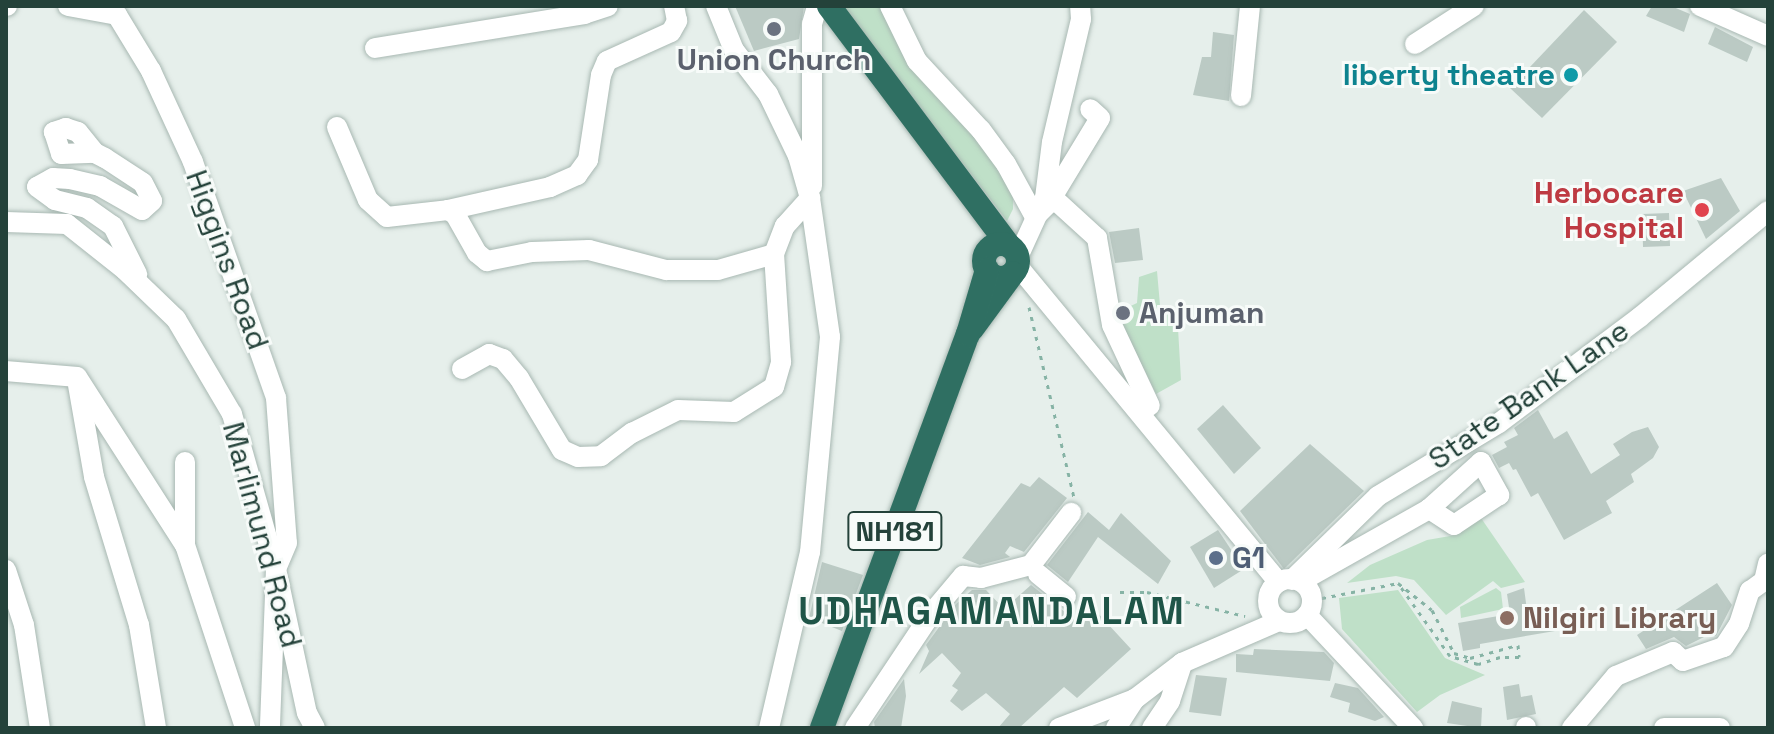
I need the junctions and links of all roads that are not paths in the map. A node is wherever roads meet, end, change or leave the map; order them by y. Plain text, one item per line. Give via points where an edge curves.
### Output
1 (71, 6) edge
2 (608, 6) edge
3 (674, 6) edge
4 (716, 6) edge
5 (817, 6) edge
6 (829, 6) edge
7 (890, 6) edge
8 (1080, 6) edge
9 (1250, 6) edge
10 (1474, 6) edge
11 (1700, 6) edge
12 (1768, 36) edge
13 (1415, 44) dead end
14 (375, 48) dead end
15 (1241, 96) dead end
16 (1090, 109) dead end
17 (337, 127) dead end
18 (95, 153) dead end
19 (1052, 197) junction
20 (810, 198) junction
21 (448, 210) junction
22 (1035, 217) junction
23 (1764, 221) edge
24 (6, 222) edge
25 (774, 254) junction
26 (1005, 260) junction
27 (154, 301) junction
28 (462, 369) dead end
29 (6, 371) edge
30 (77, 377) junction
31 (1150, 406) dead end
32 (185, 462) dead end
33 (1073, 505) road end
34 (1429, 509) dead end
35 (185, 545) junction
36 (1768, 563) edge
37 (276, 569) junction
38 (6, 570) edge
39 (1038, 574) dead end
40 (1290, 581) junction
41 (1066, 597) dead end
42 (1310, 608) junction
43 (1279, 621) junction
44 (1182, 663) junction
45 (1135, 699) junction
46 (40, 728) edge
47 (156, 728) edge
48 (245, 728) edge
49 (270, 728) edge
50 (315, 728) edge
51 (769, 728) edge
52 (822, 728) edge
53 (855, 728) edge
54 (1059, 728) edge
55 (1116, 728) edge
56 (1152, 728) edge
57 (1413, 728) edge
58 (1572, 728) edge
59 (1664, 728) edge
60 (1720, 728) edge

1 - 37 street, Higgins Road via 117,15 151,71 219,233 276,398 287,543
2 - 14 street
3 - 21 street via 677,21 671,32 607,61 588,160 577,175 550,187
4 - 20 street via 734,50 768,94 798,156
5 - 20 street via 812,24
6 - 26 highway via 972,198
7 - 22 street via 917,61 998,153
8 - 22 street via 1045,198
9 - 15 street
10 - 13 street
11 - 12 street
16 - 19 street via 1100,118
17 - 21 street via 368,200 387,217
18 - 27 street via 143,183 152,201 142,210 100,186 70,179 53,178 37,187 55,200 87,208 113,226
19 - 22 street
19 - 31 street via 1097,238 1112,325
20 - 25 street via 785,226
20 - 51 street via 830,337 810,552
21 - 25 street via 487,261 532,252 589,250 666,270 718,270
22 - 26 street
23 - 40 street, State Bank Lane via 1499,423 1378,496
24 - 27 street, Marlimund Road via 67,224
25 - 28 street via 781,362 774,387 734,412 678,410 601,456 578,457 562,450 503,359 489,354
26 - 40 street
26 - 52 highway, NH181 via 968,334
27 - 37 street, Marlimund Road via 176,319 232,414
29 - 30 street
30 - 35 street
30 - 47 street via 94,477 139,625
32 - 35 street
33 - 53 street via 1031,565 981,578 963,576 931,614
34 - 40 street
35 - 48 street
36 - 58 street via 1764,581 1750,591 1724,647 1683,661 1673,652 1616,676
37 - 49 street
37 - 50 street, Marlimund Road via 307,713
38 - 46 street via 24,625
39 - 41 street
40 - 42 street
40 - 43 street via 1267,596 1269,610
42 - 43 street via 1289,624
42 - 57 street
43 - 44 street
44 - 45 street
44 - 56 street via 1170,701
45 - 54 street
45 - 55 street
59 - 60 street

